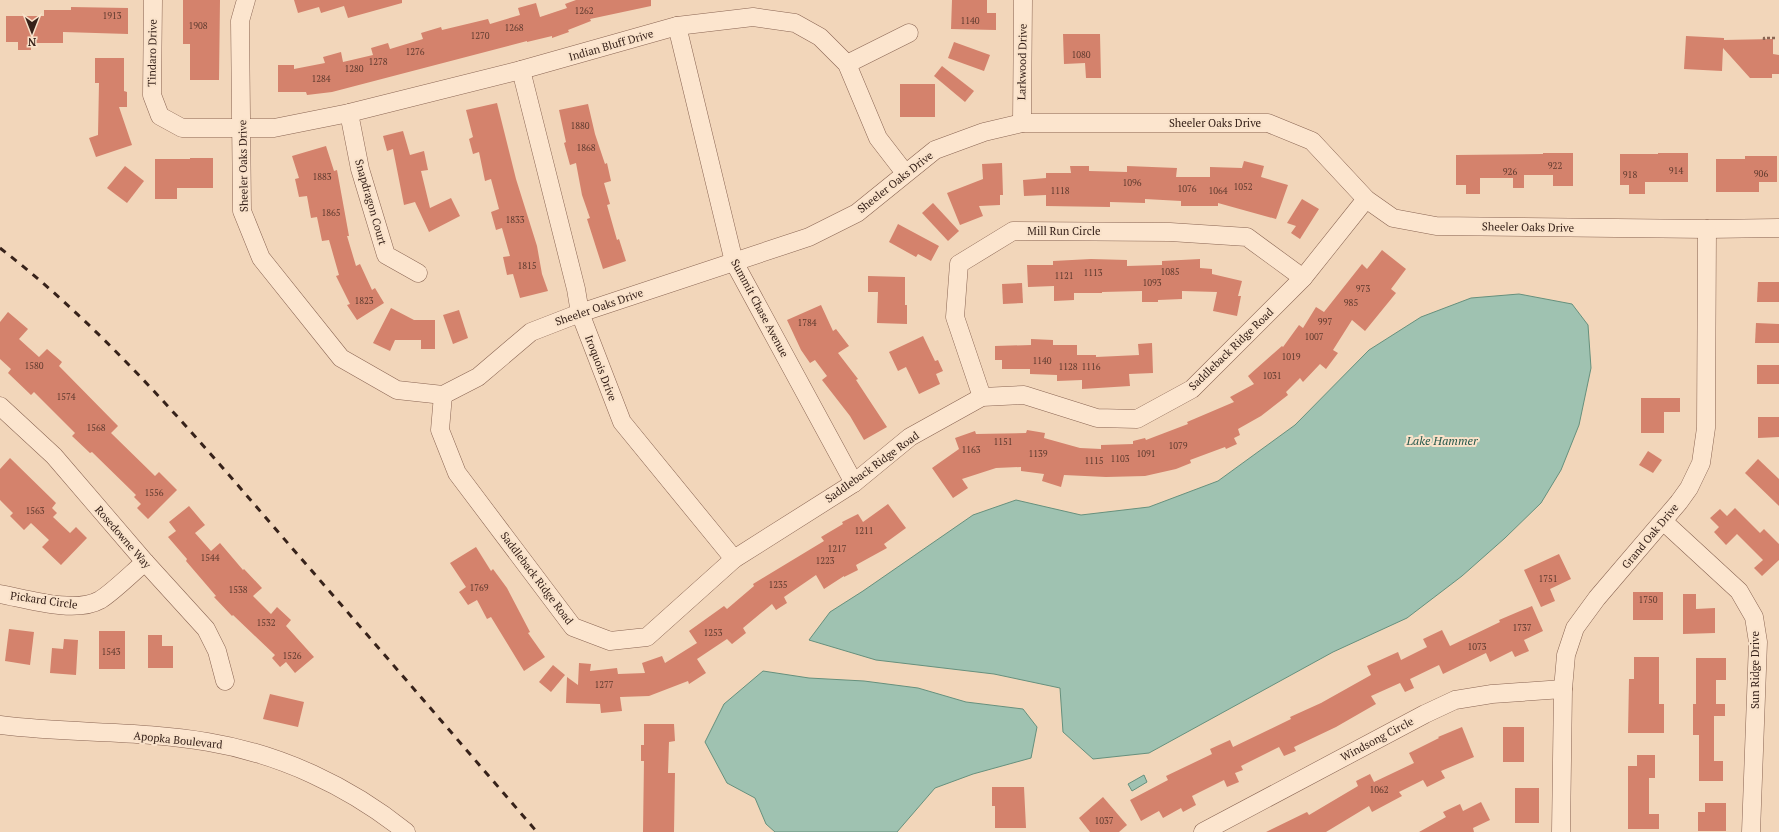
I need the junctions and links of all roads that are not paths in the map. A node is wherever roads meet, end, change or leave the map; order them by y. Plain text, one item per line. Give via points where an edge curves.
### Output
1 (153, 0) edge
2 (246, 0) edge
3 (1023, 0) edge
4 (677, 26) junction
5 (909, 33) dead end
6 (847, 64) junction
7 (521, 70) junction
8 (349, 113) junction
9 (1022, 123) junction
10 (242, 127) junction
11 (905, 174) junction
12 (1366, 200) junction
13 (1779, 228) edge
14 (1707, 229) junction
15 (734, 262) junction
16 (418, 273) dead end
17 (1303, 278) junction
18 (580, 313) junction
19 (443, 395) junction
20 (982, 397) junction
21 (0, 406) edge
22 (854, 483) junction
23 (1663, 521) junction
24 (734, 560) junction
25 (145, 562) junction
26 (0, 594) edge
27 (225, 680) dead end
28 (1563, 688) junction
29 (0, 724) edge
30 (406, 832) edge
31 (1203, 832) edge
32 (1561, 832) edge
33 (1751, 832) edge

1 - 10 street, Tindaro Drive via 152,95 160,116 182,128
2 - 10 street, Sheeler Oaks Drive via 240,21
3 - 9 street, Larkwood Drive
4 - 6 street, Indian Bluff Drive via 754,17 795,23 820,37
4 - 7 street, Indian Bluff Drive
4 - 15 street, Summit Chase Avenue
5 - 6 street
6 - 11 street, Indian Bluff Drive via 878,138
7 - 8 street, Indian Bluff Drive
7 - 18 street, Iroquois Drive via 576,288
8 - 10 street, Indian Bluff Drive via 274,128
8 - 16 street, Snapdragon Court via 360,170 386,255
9 - 11 street, Sheeler Oaks Drive via 984,132 935,150
9 - 12 street, Sheeler Oaks Drive via 1268,123 1312,142
10 - 19 street, Sheeler Oaks Drive via 242,212 261,258 342,358 397,390
11 - 15 street, Sheeler Oaks Drive via 857,213 809,237
12 - 14 street, Sheeler Oaks Drive via 1393,218 1436,226
12 - 17 street, Saddleback Ridge Road
13 - 14 street, Sheeler Oaks Drive
14 - 23 street, Grand Oak Drive via 1706,428 1701,463 1689,488
15 - 18 street, Sheeler Oaks Drive
15 - 22 street, Summit Chase Avenue
17 - 20 street, Saddleback Ridge Road via 1192,389 1137,419 1096,418 1024,395
17 - 20 street, Mill Run Circle via 1247,237 1170,232 1013,231 959,264 955,317
18 - 19 street, Sheeler Oaks Drive via 530,332 478,377
18 - 24 street, Iroquois Drive via 622,422
19 - 24 street, Saddleback Ridge Road via 440,430 457,473 573,627 610,641 647,637
20 - 22 street, Saddleback Ridge Road via 910,437
21 - 25 street, Rosedowne Way via 54,456
22 - 24 street, Saddleback Ridge Road
23 - 28 street, Grand Oak Drive via 1596,598 1575,628 1566,655
23 - 33 street, Sun Ridge Drive via 1739,592 1754,617 1758,642
25 - 26 street, Pickard Circle via 100,600 83,606 59,605
25 - 27 street, Rosedowne Way via 206,629 217,651
28 - 31 street, Windsong Circle via 1455,700
28 - 32 street, Grand Oak Drive
29 - 30 street, Apopka Boulevard via 179,738 233,747 279,760 328,781 370,806

